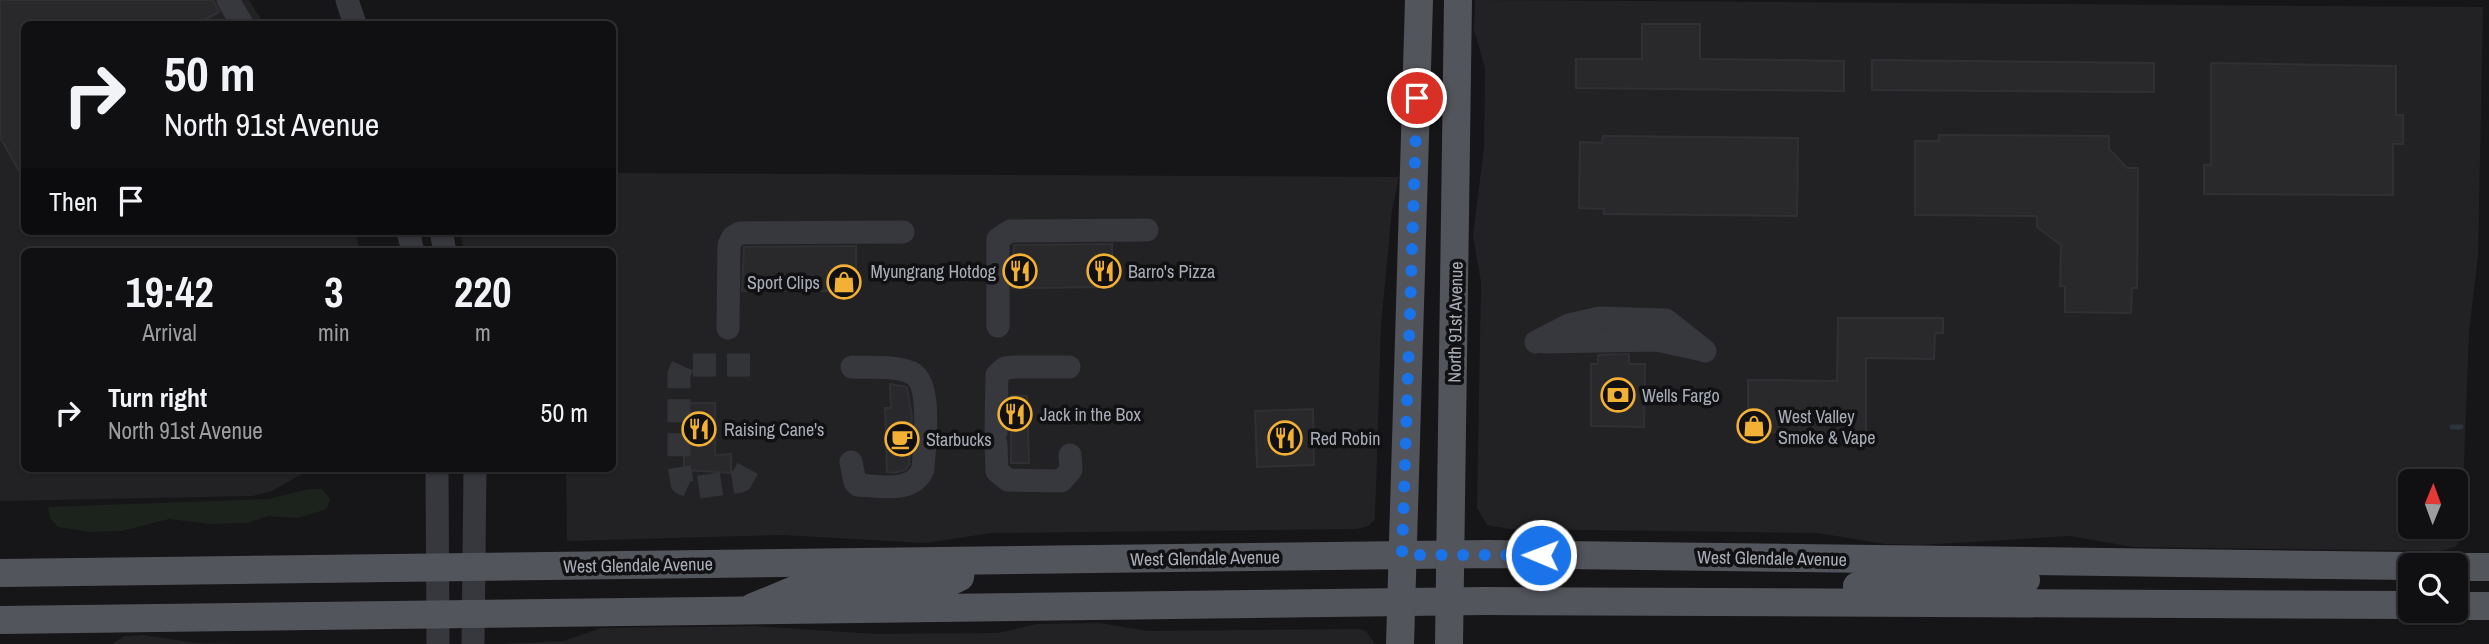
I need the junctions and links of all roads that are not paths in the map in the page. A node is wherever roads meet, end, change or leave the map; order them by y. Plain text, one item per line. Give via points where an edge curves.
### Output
1 (228, 0) edge
2 (346, 0) edge
3 (1419, 0) edge
4 (1458, 0) edge
5 (240, 21) edge
6 (354, 21) edge
7 (1418, 46) junction
8 (1457, 48) junction
9 (1147, 230) dead end
10 (903, 232) dead end
11 (998, 326) dead end
12 (728, 328) dead end
13 (1704, 351) joint
14 (1069, 367) dead end
15 (852, 368) dead end
16 (1070, 455) dead end
17 (851, 462) dead end
18 (437, 472) edge
19 (475, 472) edge
20 (1402, 555) junction
21 (1452, 555) junction
22 (962, 561) junction
23 (1962, 561) junction
24 (2130, 563) junction
25 (2398, 566) edge
26 (438, 567) junction
27 (476, 567) junction
28 (2468, 567) edge
29 (2489, 567) edge
30 (0, 573) edge
31 (1451, 602) junction
32 (1800, 603) junction
33 (1957, 603) junction
34 (1400, 604) junction
35 (2398, 605) edge
36 (2468, 606) edge
37 (2489, 606) edge
38 (744, 611) junction
39 (473, 614) junction
40 (438, 615) junction
41 (0, 620) edge
42 (438, 644) edge
43 (473, 644) edge
44 (1400, 644) edge
45 (1449, 644) edge

1 - 5 street
2 - 6 street
3 - 7 main road
4 - 8 main road, North 91st Avenue
7 - 8 main road
7 - 20 main road
8 - 21 main road, North 91st Avenue
9 - 11 street via 1010,231 998,239
10 - 12 street via 740,233 729,245
13 - 13 street via 1666,320 1631,318 1600,318 1536,342 1657,340
14 - 16 street via 1004,368 997,375 997,471 1008,481 1061,481 1071,470
15 - 17 street via 913,374 922,382 925,397 920,477 902,486 858,485
18 - 26 street
19 - 27 street
20 - 21 main road, West Glendale Avenue
20 - 22 main road, West Glendale Avenue
20 - 34 main road
21 - 23 main road, West Glendale Avenue
21 - 31 main road, North 91st Avenue
22 - 27 main road, West Glendale Avenue
22 - 38 main road via 960,577 950,582 799,588
23 - 24 main road, West Glendale Avenue
23 - 32 main road via 1933,582 1867,583
24 - 25 main road, West Glendale Avenue
24 - 33 main road via 2126,577 2117,580 1969,581 1960,587
26 - 27 main road, West Glendale Avenue
26 - 30 main road, West Glendale Avenue
26 - 40 street
27 - 39 street
28 - 29 main road
31 - 32 main road
31 - 34 main road
31 - 45 main road, North 91st Avenue
32 - 33 main road
33 - 35 main road
34 - 38 main road
34 - 44 main road
36 - 37 main road
38 - 39 main road
39 - 40 main road
39 - 43 street
40 - 41 main road
40 - 42 street

